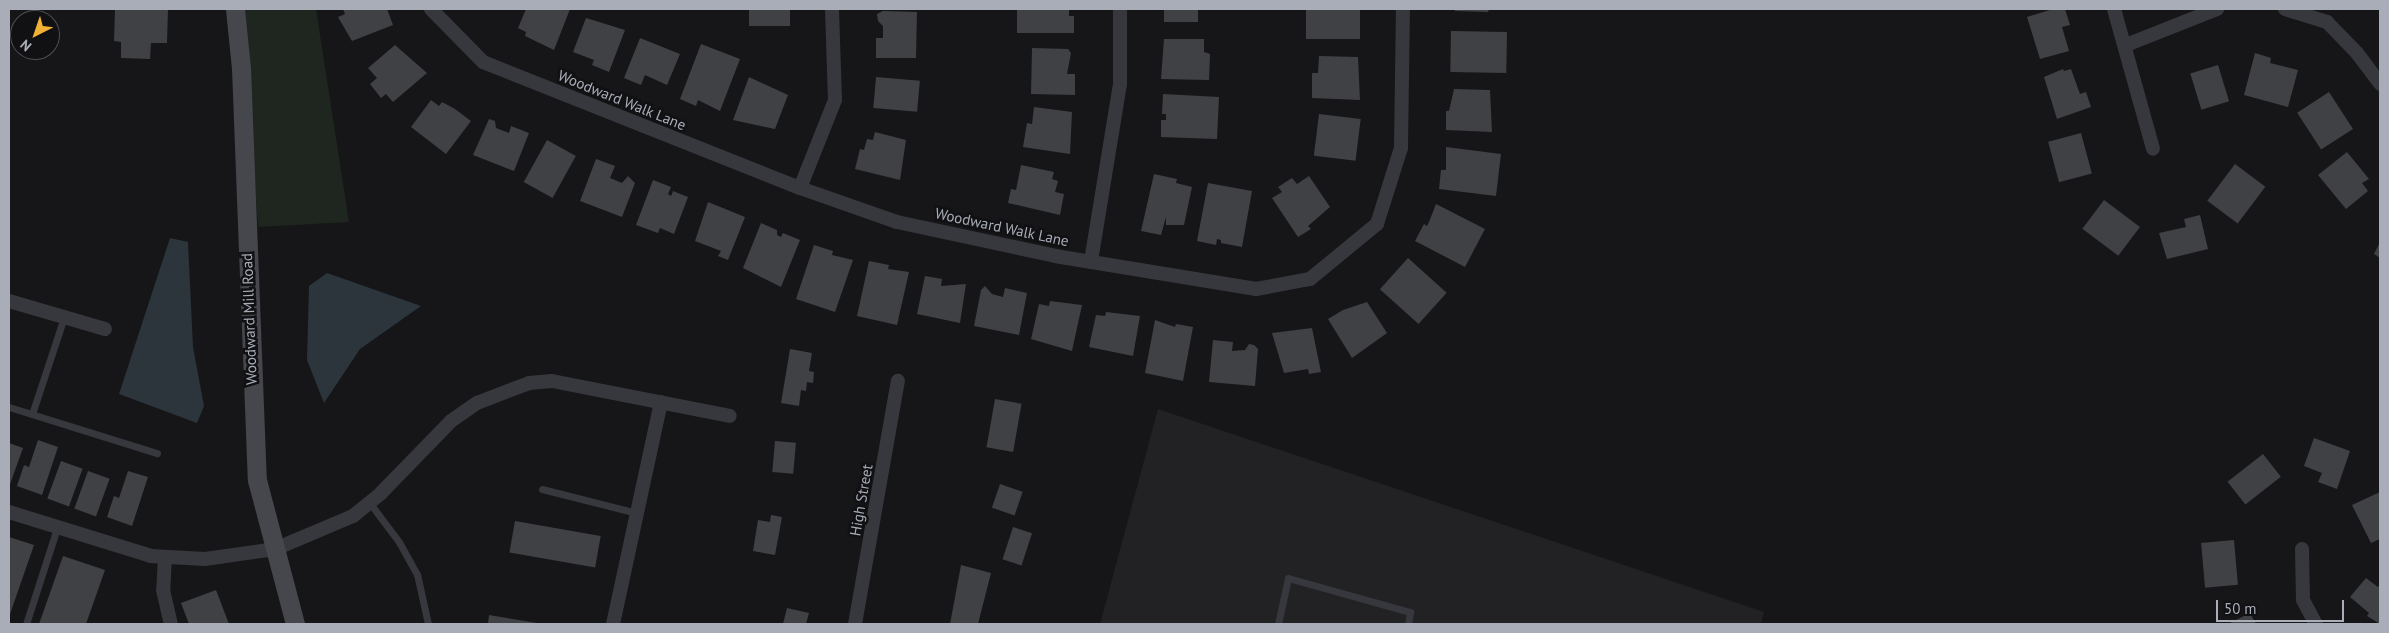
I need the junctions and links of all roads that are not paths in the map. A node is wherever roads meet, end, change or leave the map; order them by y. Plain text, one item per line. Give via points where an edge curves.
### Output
1 (234, 9) edge
2 (431, 9) edge
3 (832, 9) edge
4 (1120, 9) edge
5 (1402, 9) edge
6 (2114, 9) edge
7 (2217, 9) edge
8 (2285, 9) edge
9 (2126, 45) junction
10 (2380, 84) edge
11 (2153, 149) dead end
12 (800, 188) junction
13 (1091, 261) junction
14 (9, 301) edge
15 (64, 317) junction
16 (105, 329) dead end
17 (898, 381) dead end
18 (661, 402) junction
19 (9, 407) edge
20 (32, 414) junction
21 (730, 416) dead end
22 (157, 453) dead end
23 (542, 489) dead end
24 (369, 502) junction
25 (9, 512) edge
26 (637, 513) junction
27 (57, 528) junction
28 (275, 549) junction
29 (2302, 549) dead end
30 (165, 557) junction
31 (26, 624) edge
32 (171, 624) edge
33 (295, 624) edge
34 (428, 624) edge
35 (613, 624) edge
36 (855, 624) edge
37 (1278, 624) edge
38 (1408, 624) edge
39 (2316, 624) edge

1 - 28 street, Woodward Mill Road via 241,68 257,480
2 - 12 street, Woodward Walk Lane via 483,62
3 - 12 street via 835,100
4 - 13 street via 1120,84
5 - 13 street, Woodward Walk Lane via 1402,148 1380,216 1377,224 1310,279 1256,289
6 - 9 street
7 - 9 street
8 - 10 street via 2327,22 2357,53
9 - 11 street
12 - 13 street, Woodward Walk Lane via 898,222
14 - 15 street
15 - 16 street
15 - 20 lane
17 - 36 street, High Street
18 - 21 street
18 - 24 street via 552,380 504,390 476,402 451,421
18 - 26 street
19 - 20 lane
20 - 22 lane
23 - 26 lane
24 - 28 street via 353,516
24 - 34 lane via 399,542 417,574
25 - 27 street
26 - 35 street
27 - 30 street
27 - 31 lane
28 - 30 street via 205,559
28 - 33 street, Woodward Mill Road
29 - 39 street via 2303,600
30 - 32 street via 163,590
37 - 38 lane via 1288,578 1410,612

